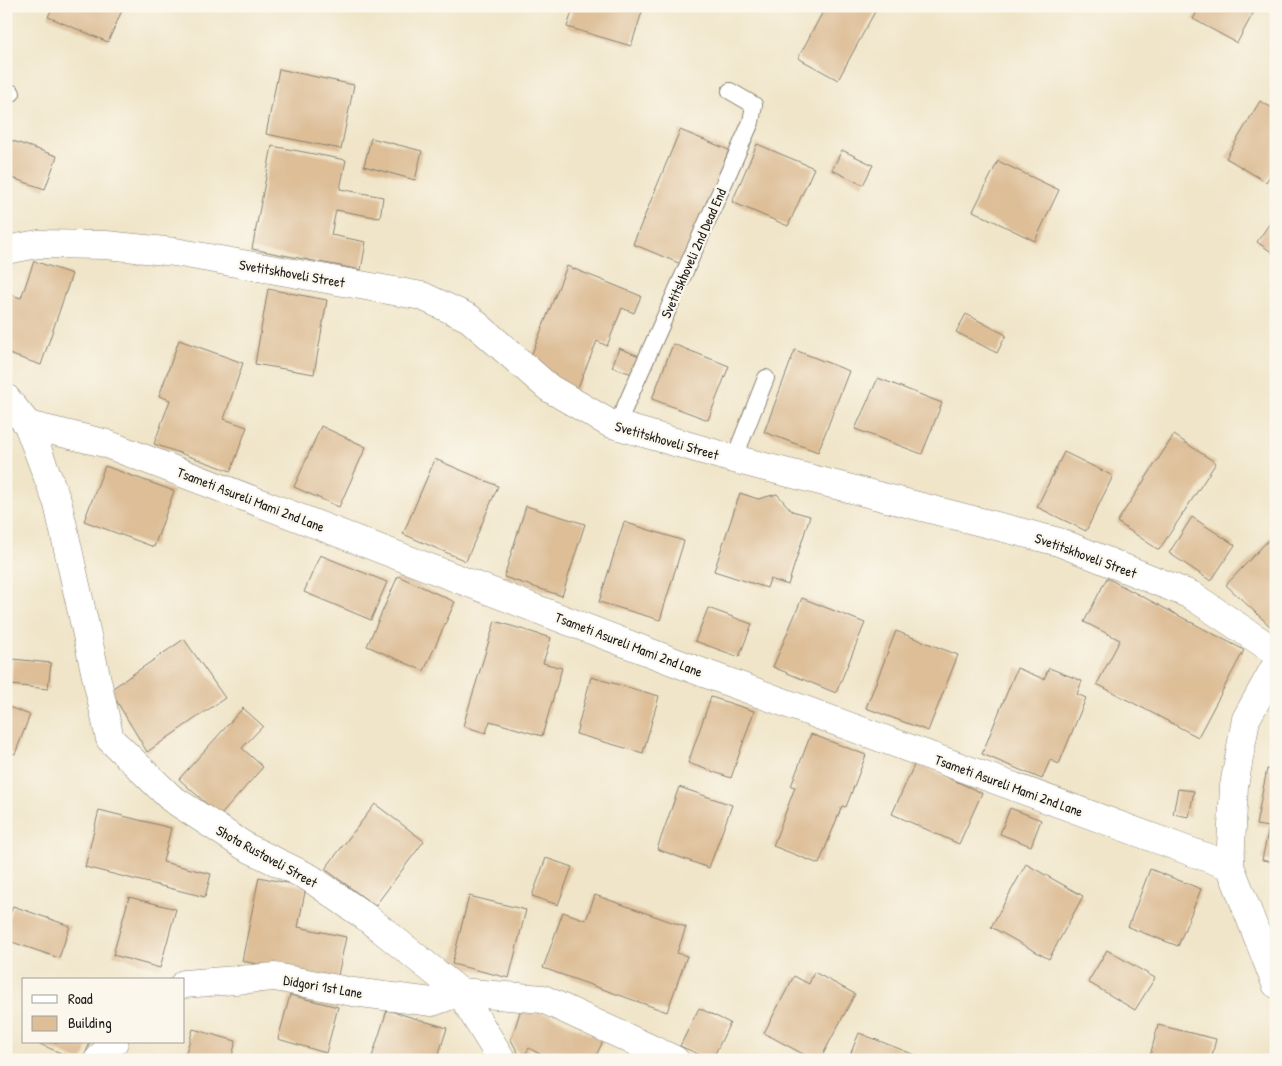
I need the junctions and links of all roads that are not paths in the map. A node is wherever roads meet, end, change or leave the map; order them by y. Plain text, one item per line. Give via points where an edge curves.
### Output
1 (730, 91) dead end
2 (6, 250) edge
3 (766, 378) dead end
4 (6, 398) edge
5 (28, 425) junction
6 (617, 425) junction
7 (734, 459) junction
8 (1276, 652) edge
9 (1276, 665) edge
10 (1230, 866) junction
11 (185, 984) edge
12 (1276, 984) edge
13 (460, 992) junction
14 (112, 1044) edge
15 (98, 1060) edge
16 (502, 1060) edge
17 (675, 1060) edge

1 - 6 lane, Svetitskhoveli 2nd Dead End via 754,105 751,122
2 - 6 street, Svetitskhoveli Street via 38,244 106,245 175,252 422,296 469,318 549,388
3 - 7 lane
4 - 5 street, Shota Rustaveli Street
5 - 10 street, Tsameti Asureli Mami 2nd Lane via 104,443 693,669
5 - 13 street, Shota Rustaveli Street via 58,504 110,739 172,798 246,847 310,878 366,917
6 - 7 street, Svetitskhoveli Street
7 - 8 street, Svetitskhoveli Street via 1059,542 1191,595
9 - 10 street via 1246,719 1234,786
10 - 12 street
11 - 13 street, Didgori 1st Lane via 275,977 353,992 432,1002
13 - 16 street, Shota Rustaveli Street
13 - 17 street via 543,999
14 - 15 street

